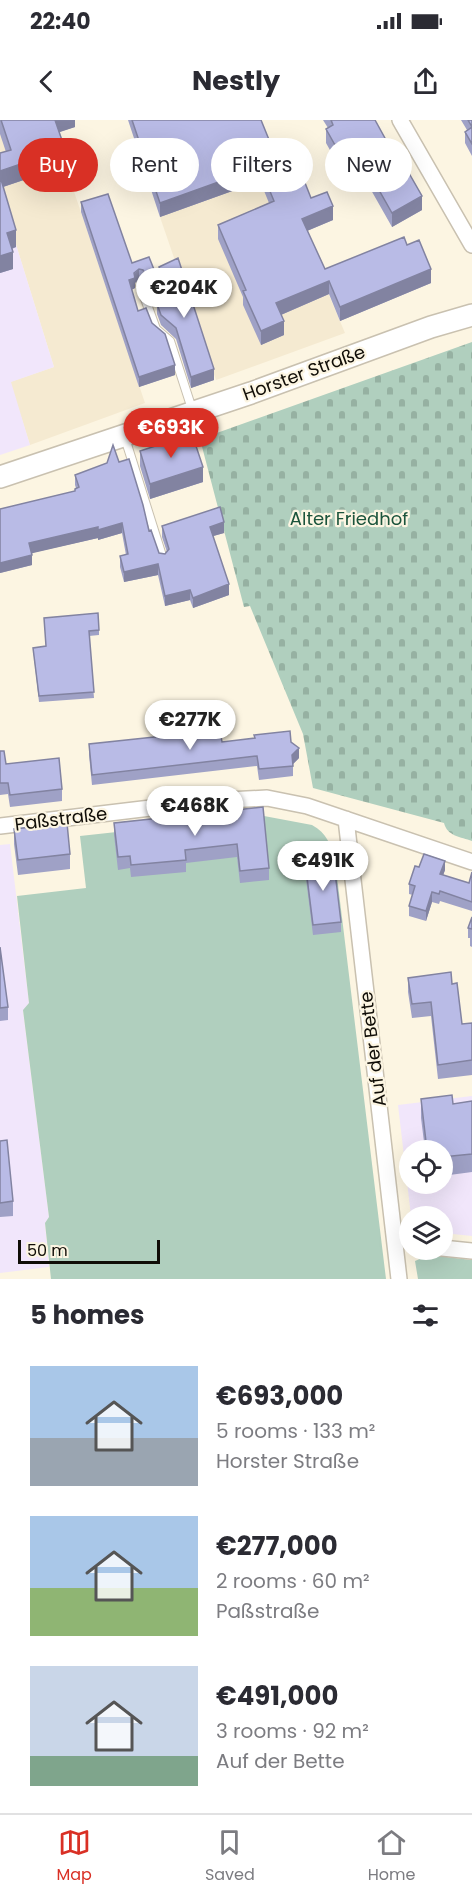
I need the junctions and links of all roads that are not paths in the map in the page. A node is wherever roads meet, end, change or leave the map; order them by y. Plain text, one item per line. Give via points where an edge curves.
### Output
1 (400, 120) edge
2 (472, 245) edge
3 (140, 285) dead end
4 (472, 315) edge
5 (193, 413) junction
6 (125, 437) junction
7 (0, 477) edge
8 (163, 559) edge
9 (346, 819) junction
10 (0, 826) edge
11 (472, 861) edge
12 (399, 1214) edge
13 (453, 1249) edge
14 (472, 1251) edge
15 (401, 1260) edge
16 (399, 1279) edge

1 - 2 street
3 - 5 lane via 156,328 170,341
4 - 5 main road, Horster Straße
5 - 6 main road, Horster Straße
6 - 7 main road, Horster Straße
6 - 8 lane
9 - 10 street, Paßstraße via 267,798 209,801
9 - 11 street, Paßstraße
9 - 12 street, Auf der Bette
13 - 14 street
15 - 16 street, Auf der Bette

